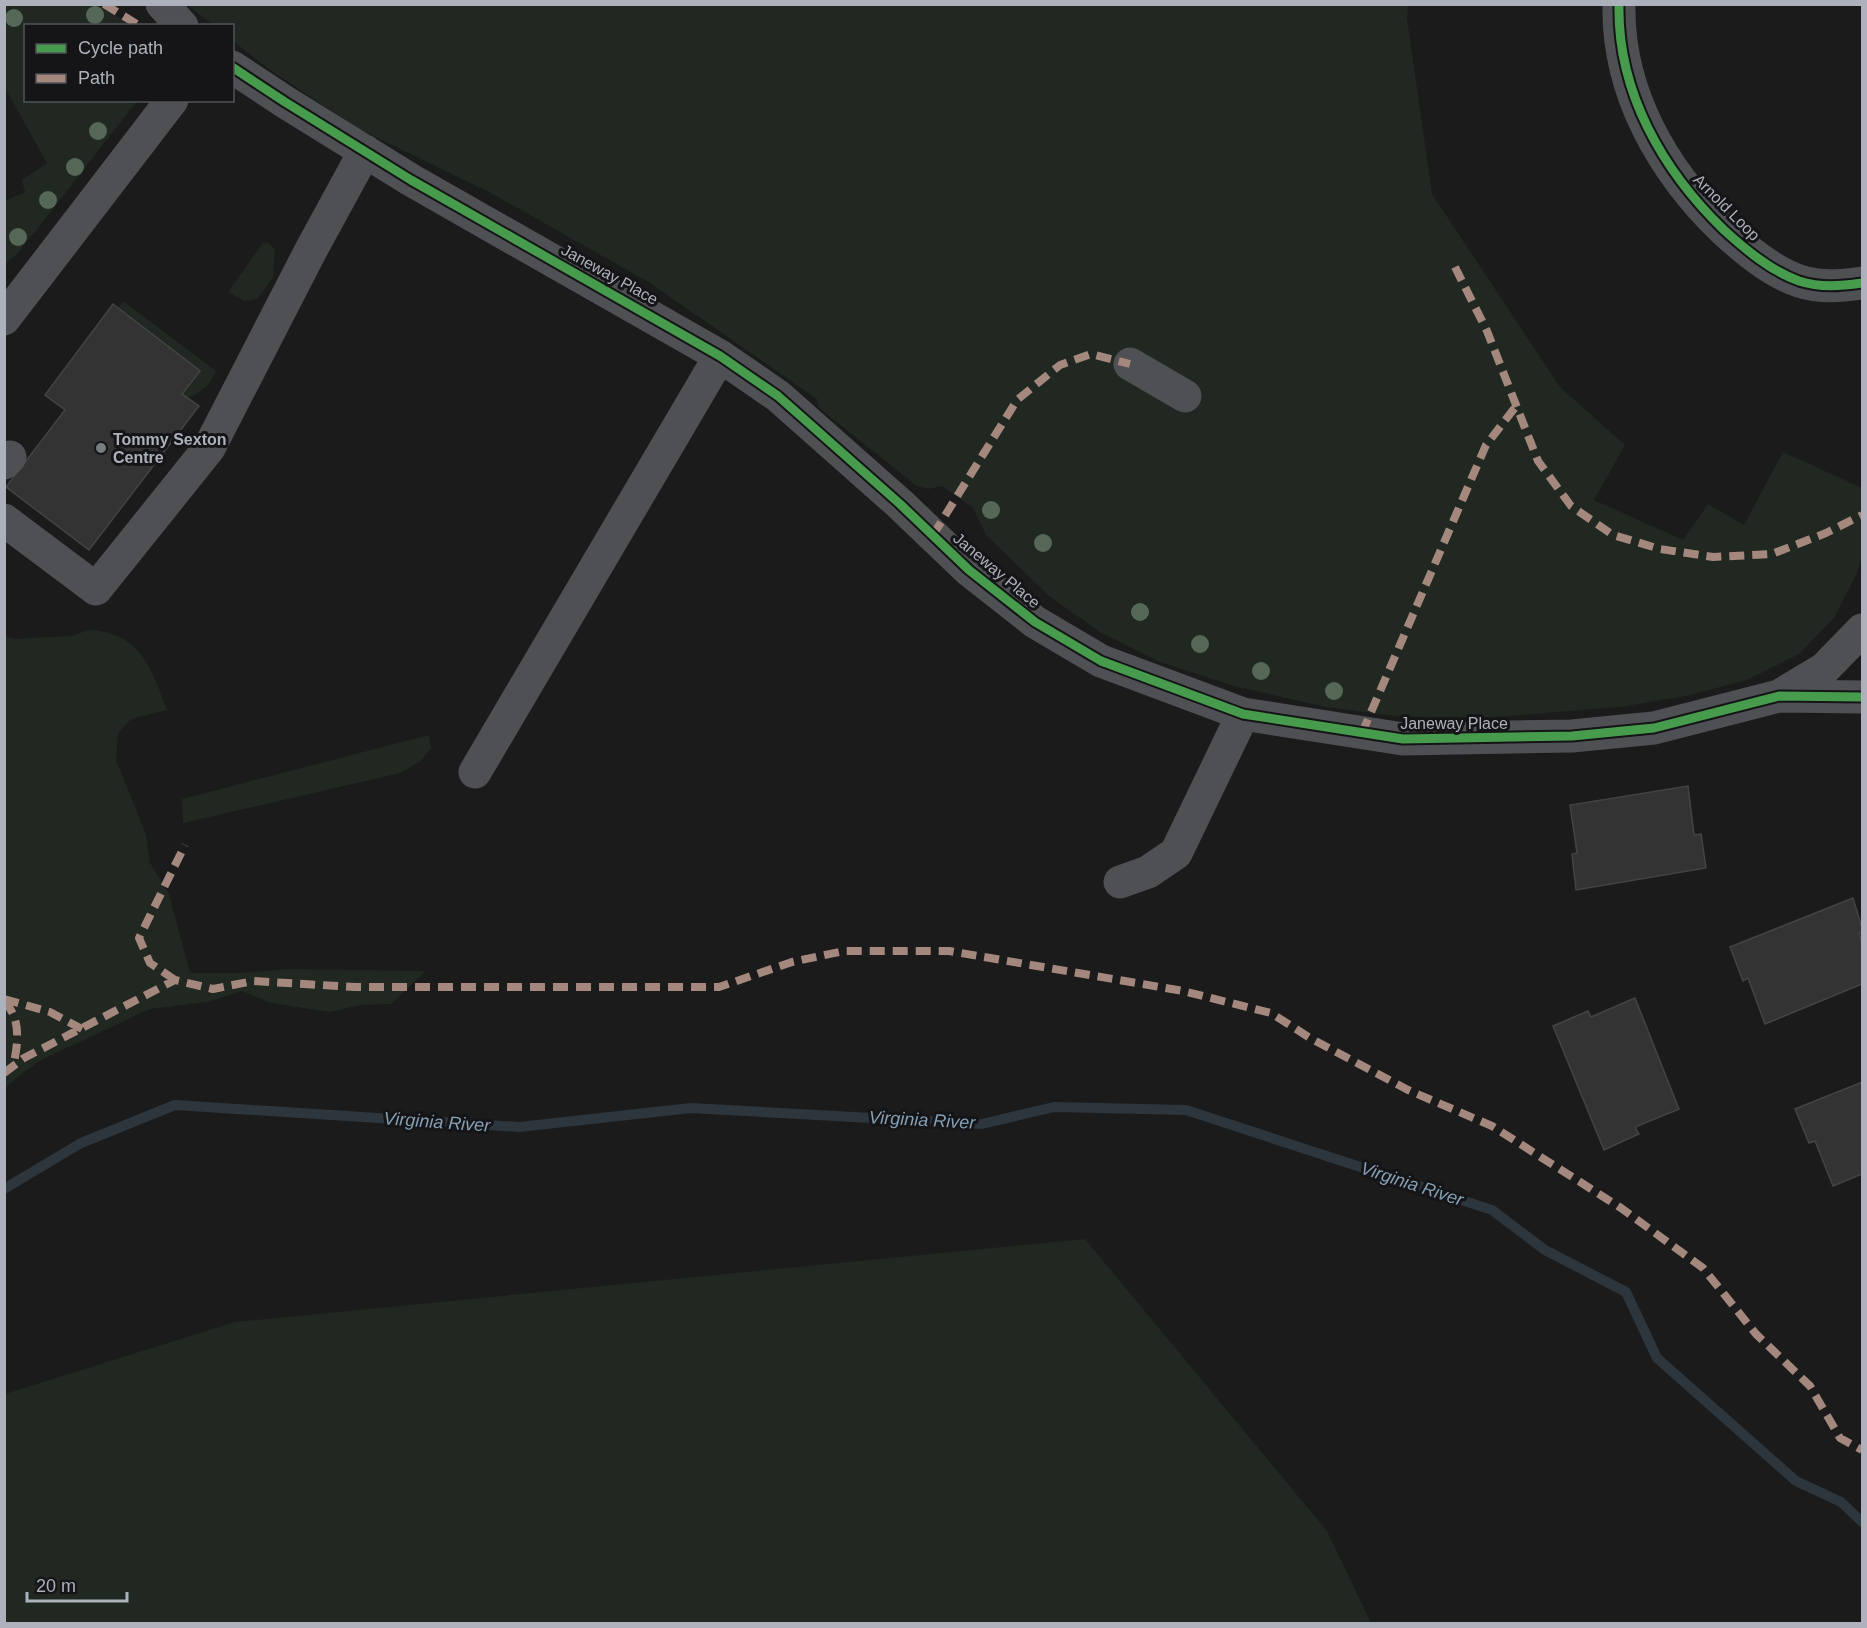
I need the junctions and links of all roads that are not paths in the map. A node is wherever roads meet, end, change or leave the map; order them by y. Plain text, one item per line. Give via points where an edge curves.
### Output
1 (162, 4) edge
2 (1619, 4) edge
3 (180, 24) edge
4 (234, 68) edge
5 (170, 102) edge
6 (365, 151) junction
7 (1863, 283) edge
8 (4, 319) edge
9 (720, 356) junction
10 (1130, 364) dead end
11 (1185, 396) dead end
12 (4, 520) edge
13 (1863, 630) edge
14 (1779, 696) junction
15 (1863, 697) edge
16 (1243, 714) junction
17 (475, 772) dead end
18 (1120, 882) dead end

1 - 3 street
2 - 7 street, Arnold Loop via 1624,59 1638,108 1682,186 1740,244 1773,269 1824,286
4 - 6 street, Janeway Place
5 - 8 street
6 - 9 street, Janeway Place
6 - 12 street via 209,448 96,589
9 - 16 street, Janeway Place via 778,396 969,570 1035,622 1101,661
9 - 17 street
10 - 11 street
13 - 14 street, Janeway Place via 1824,669
14 - 15 street, Janeway Place
14 - 16 street, Janeway Place via 1654,728 1572,736 1403,739
16 - 18 street via 1176,854 1148,872

